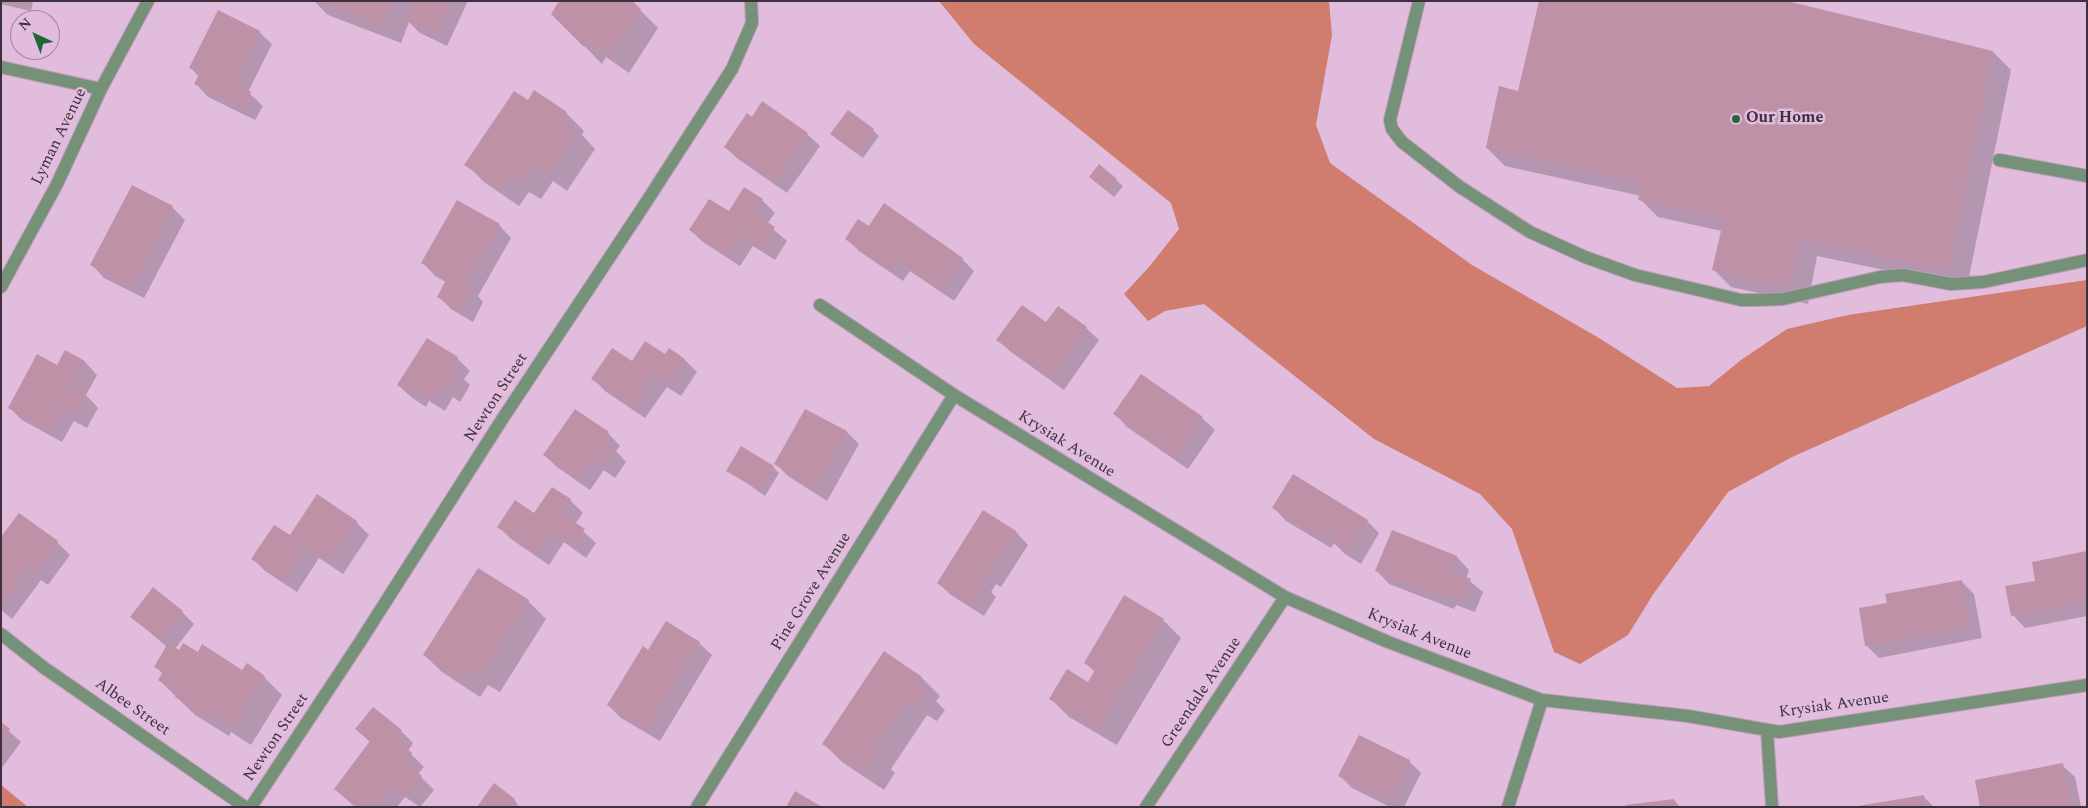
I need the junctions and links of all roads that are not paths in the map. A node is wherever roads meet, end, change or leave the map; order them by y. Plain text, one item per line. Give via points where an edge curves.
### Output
1 (148, 1) edge
2 (750, 1) edge
3 (1419, 1) edge
4 (1, 67) edge
5 (101, 89) junction
6 (1999, 160) dead end
7 (2087, 176) edge
8 (2087, 260) edge
9 (1, 287) edge
10 (820, 304) dead end
11 (954, 395) junction
12 (1285, 598) junction
13 (1, 634) edge
14 (2087, 685) edge
15 (1542, 700) junction
16 (1768, 730) junction
17 (245, 807) edge
18 (251, 807) edge
19 (697, 807) edge
20 (1146, 807) edge
21 (1508, 807) edge
22 (1772, 807) edge

1 - 5 street, Lyman Avenue
2 - 18 street, Newton Street via 752,24 732,69
3 - 8 street via 1390,120 1392,130 1402,142 1460,187 1530,232 1585,257 1635,275 1741,300 1782,299 1880,277 1903,275 1952,284 1983,282
4 - 5 street
5 - 9 street, Lyman Avenue via 57,184
6 - 7 street
10 - 11 street, Krysiak Avenue
11 - 12 street, Krysiak Avenue
11 - 19 street, Pine Grove Avenue
12 - 15 street, Krysiak Avenue via 1388,642
12 - 20 street, Greendale Avenue
13 - 17 street, Albee Street via 43,667
14 - 16 street, Krysiak Avenue via 1779,732
15 - 16 street, Krysiak Avenue via 1688,716
15 - 21 street
16 - 22 street

